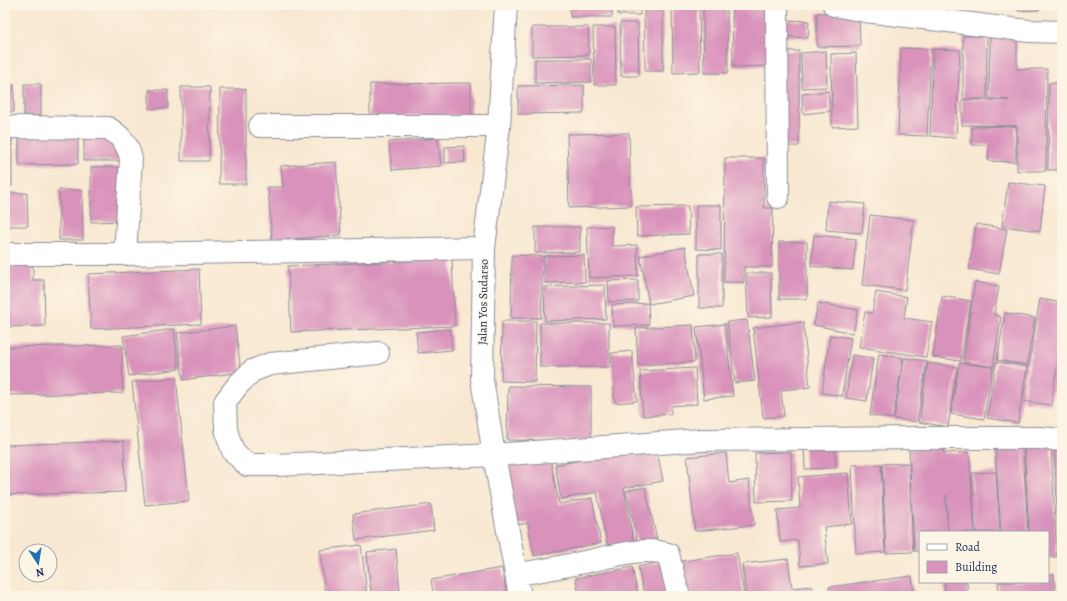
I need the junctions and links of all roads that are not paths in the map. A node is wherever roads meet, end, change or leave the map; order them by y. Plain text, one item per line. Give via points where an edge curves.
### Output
1 (506, 5) edge
2 (777, 5) edge
3 (834, 5) edge
4 (1062, 32) edge
5 (260, 126) dead end
6 (500, 126) junction
7 (5, 127) edge
8 (778, 197) dead end
9 (484, 248) junction
10 (5, 254) edge
11 (125, 254) junction
12 (378, 353) dead end
13 (1062, 440) edge
14 (494, 455) junction
15 (517, 574) junction
16 (678, 593) dead end
17 (520, 596) edge

1 - 6 street, Jalan Yos Sudarso
2 - 8 street
3 - 4 street via 1029,32
5 - 6 street
6 - 9 street, Jalan Yos Sudarso
7 - 11 street via 108,128 118,134 128,147 131,159
9 - 11 street
9 - 14 street, Jalan Yos Sudarso via 482,379
10 - 11 street
12 - 14 street via 270,364 252,371 225,402 226,429 233,451 247,465
13 - 14 street via 702,440
14 - 15 street, Jalan Yos Sudarso
15 - 16 street via 640,551 659,551 668,554
15 - 17 street, Jalan Yos Sudarso

